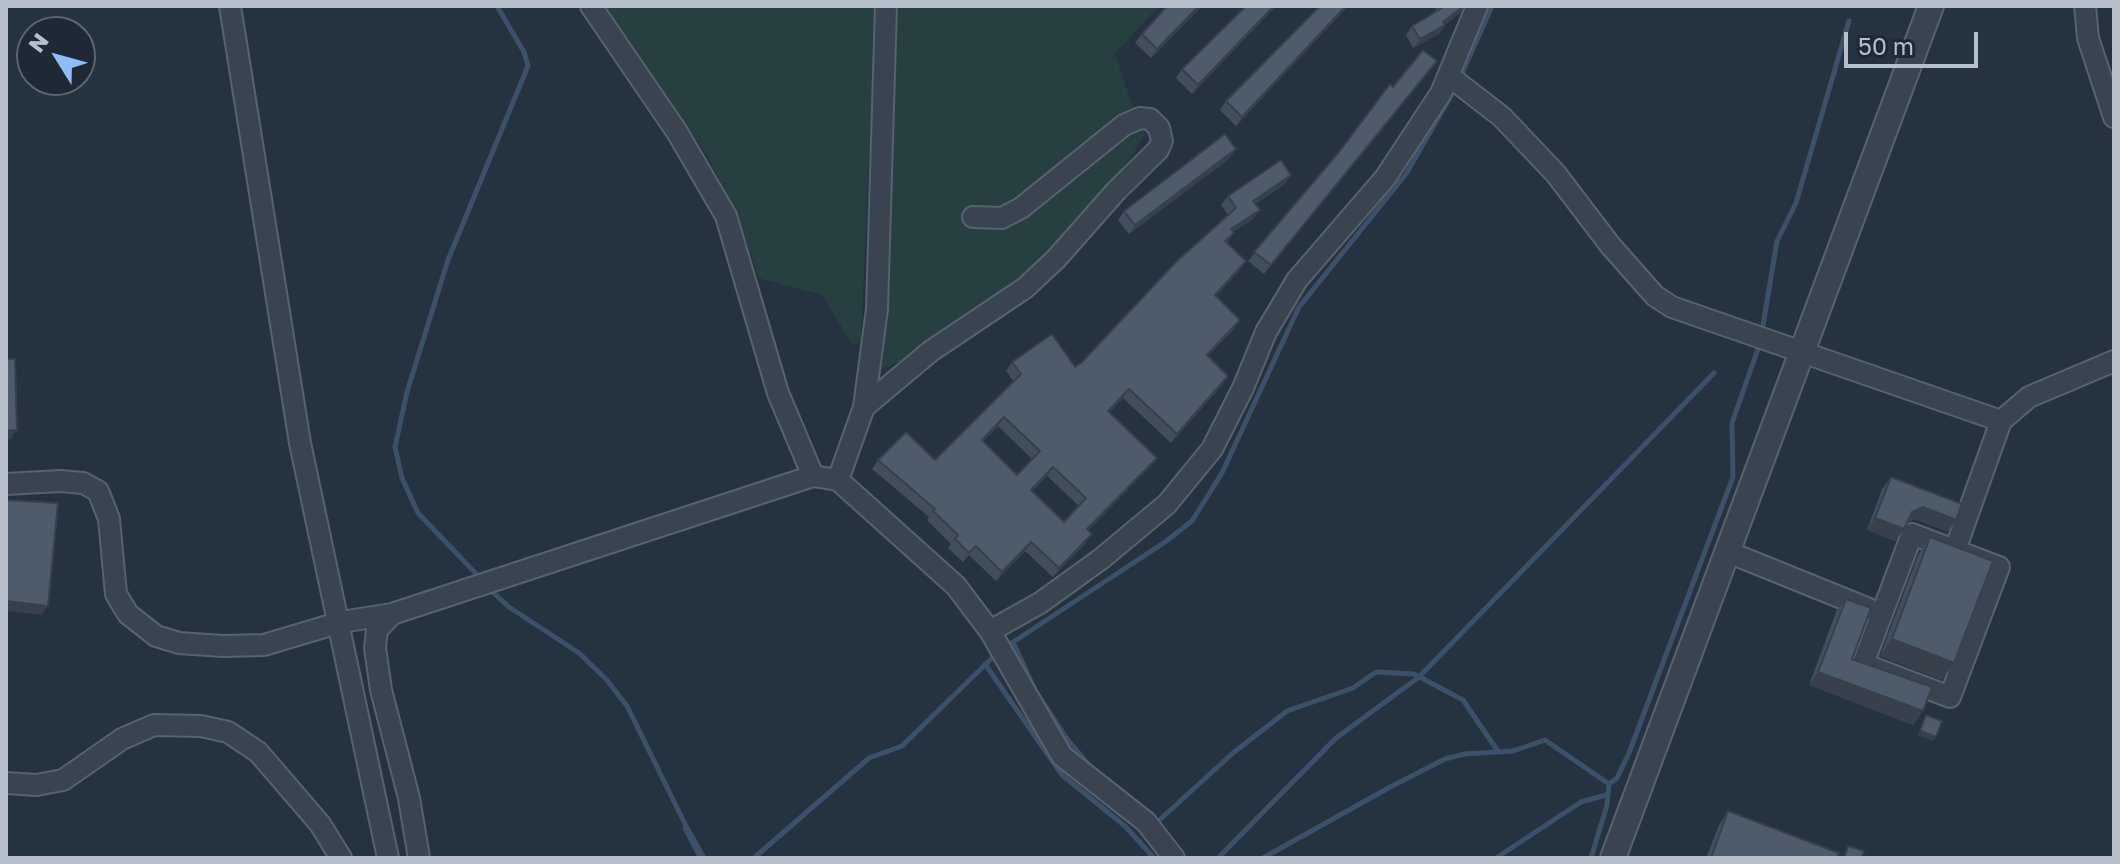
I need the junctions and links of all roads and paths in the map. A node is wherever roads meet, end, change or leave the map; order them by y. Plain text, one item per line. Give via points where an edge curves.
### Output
1 (230, 6) edge
2 (591, 6) edge
3 (886, 6) edge
4 (1477, 6) edge
5 (1931, 6) edge
6 (2085, 6) edge
7 (1455, 80) junction
8 (2114, 117) edge
9 (973, 217) dead end
10 (1804, 350) junction
11 (2114, 361) edge
12 (864, 407) junction
13 (2001, 421) junction
14 (813, 476) junction
15 (838, 480) junction
16 (6, 484) edge
17 (1955, 550) junction
18 (1728, 552) junction
19 (392, 614) junction
20 (1882, 614) junction
21 (341, 622) junction
22 (996, 644) junction
23 (6, 783) edge
24 (341, 858) edge
25 (388, 858) edge
26 (419, 858) edge
27 (1174, 858) edge
28 (1613, 858) edge

1 - 21 street via 300,443
2 - 14 street via 677,132 726,216 778,393
3 - 12 street via 877,309
4 - 7 street
5 - 10 street
6 - 8 street via 2088,38
7 - 10 street via 1502,117 1556,174 1655,296 1672,307
7 - 22 street via 1385,178 1297,280 1266,332 1212,449 1167,504
9 - 12 street via 1002,218 1021,208 1124,125 1140,118 1159,128 1158,150 1056,259 1025,288 931,351
10 - 13 street
10 - 18 street
11 - 13 street via 2029,397
12 - 15 street
13 - 17 street
14 - 15 street
14 - 19 street
15 - 22 street via 956,586
16 - 21 street via 60,481 98,491 109,519 116,594 128,614 156,636 179,643 264,645
17 - 20 street via 1912,534
17 - 20 street via 1999,567 1950,697 1863,664
18 - 20 street
18 - 28 street
19 - 21 street
19 - 26 street via 377,630 375,648
21 - 25 street
22 - 27 street via 1062,756 1146,822
23 - 24 street via 63,780 122,739 154,725 228,732 258,752 305,804

